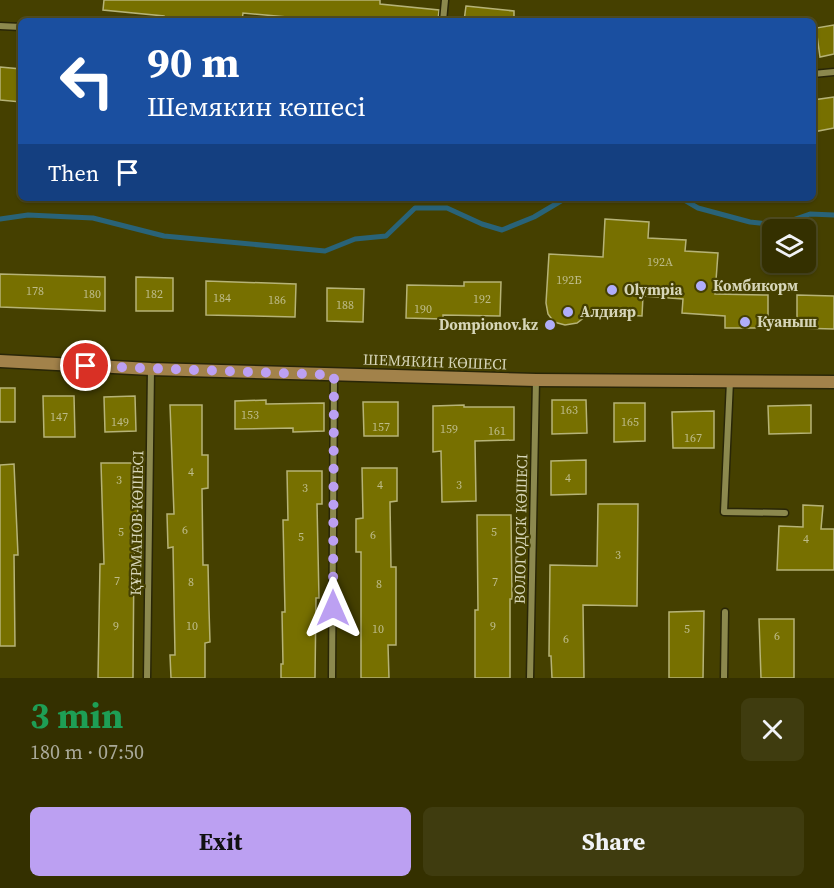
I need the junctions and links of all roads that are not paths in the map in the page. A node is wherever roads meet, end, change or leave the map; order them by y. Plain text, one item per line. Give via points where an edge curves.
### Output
1 (445, 0) edge
2 (442, 18) edge
3 (0, 26) edge
4 (18, 27) edge
5 (834, 72) edge
6 (816, 74) edge
7 (0, 361) edge
8 (151, 369) junction
9 (334, 375) junction
10 (536, 380) junction
11 (730, 381) junction
12 (834, 382) edge
13 (785, 513) dead end
14 (725, 612) dead end
15 (147, 678) edge
16 (332, 678) edge
17 (530, 678) edge
18 (724, 678) edge

1 - 2 street
3 - 4 street
5 - 6 street
7 - 8 main road, ШЕМЯКИН КӨШЕСІ
8 - 9 main road, ШЕМЯКИН КӨШЕСІ
8 - 15 street, ҚҰРМАНОВ КӨШЕСІ
9 - 10 main road, ШЕМЯКИН КӨШЕСІ
9 - 16 street
10 - 11 main road, ШЕМЯКИН КӨШЕСІ
10 - 17 street, ВОЛОГОДСК КӨШЕСІ
11 - 12 main road, ШЕМЯКИН КӨШЕСІ
11 - 13 street via 724,512
14 - 18 street

